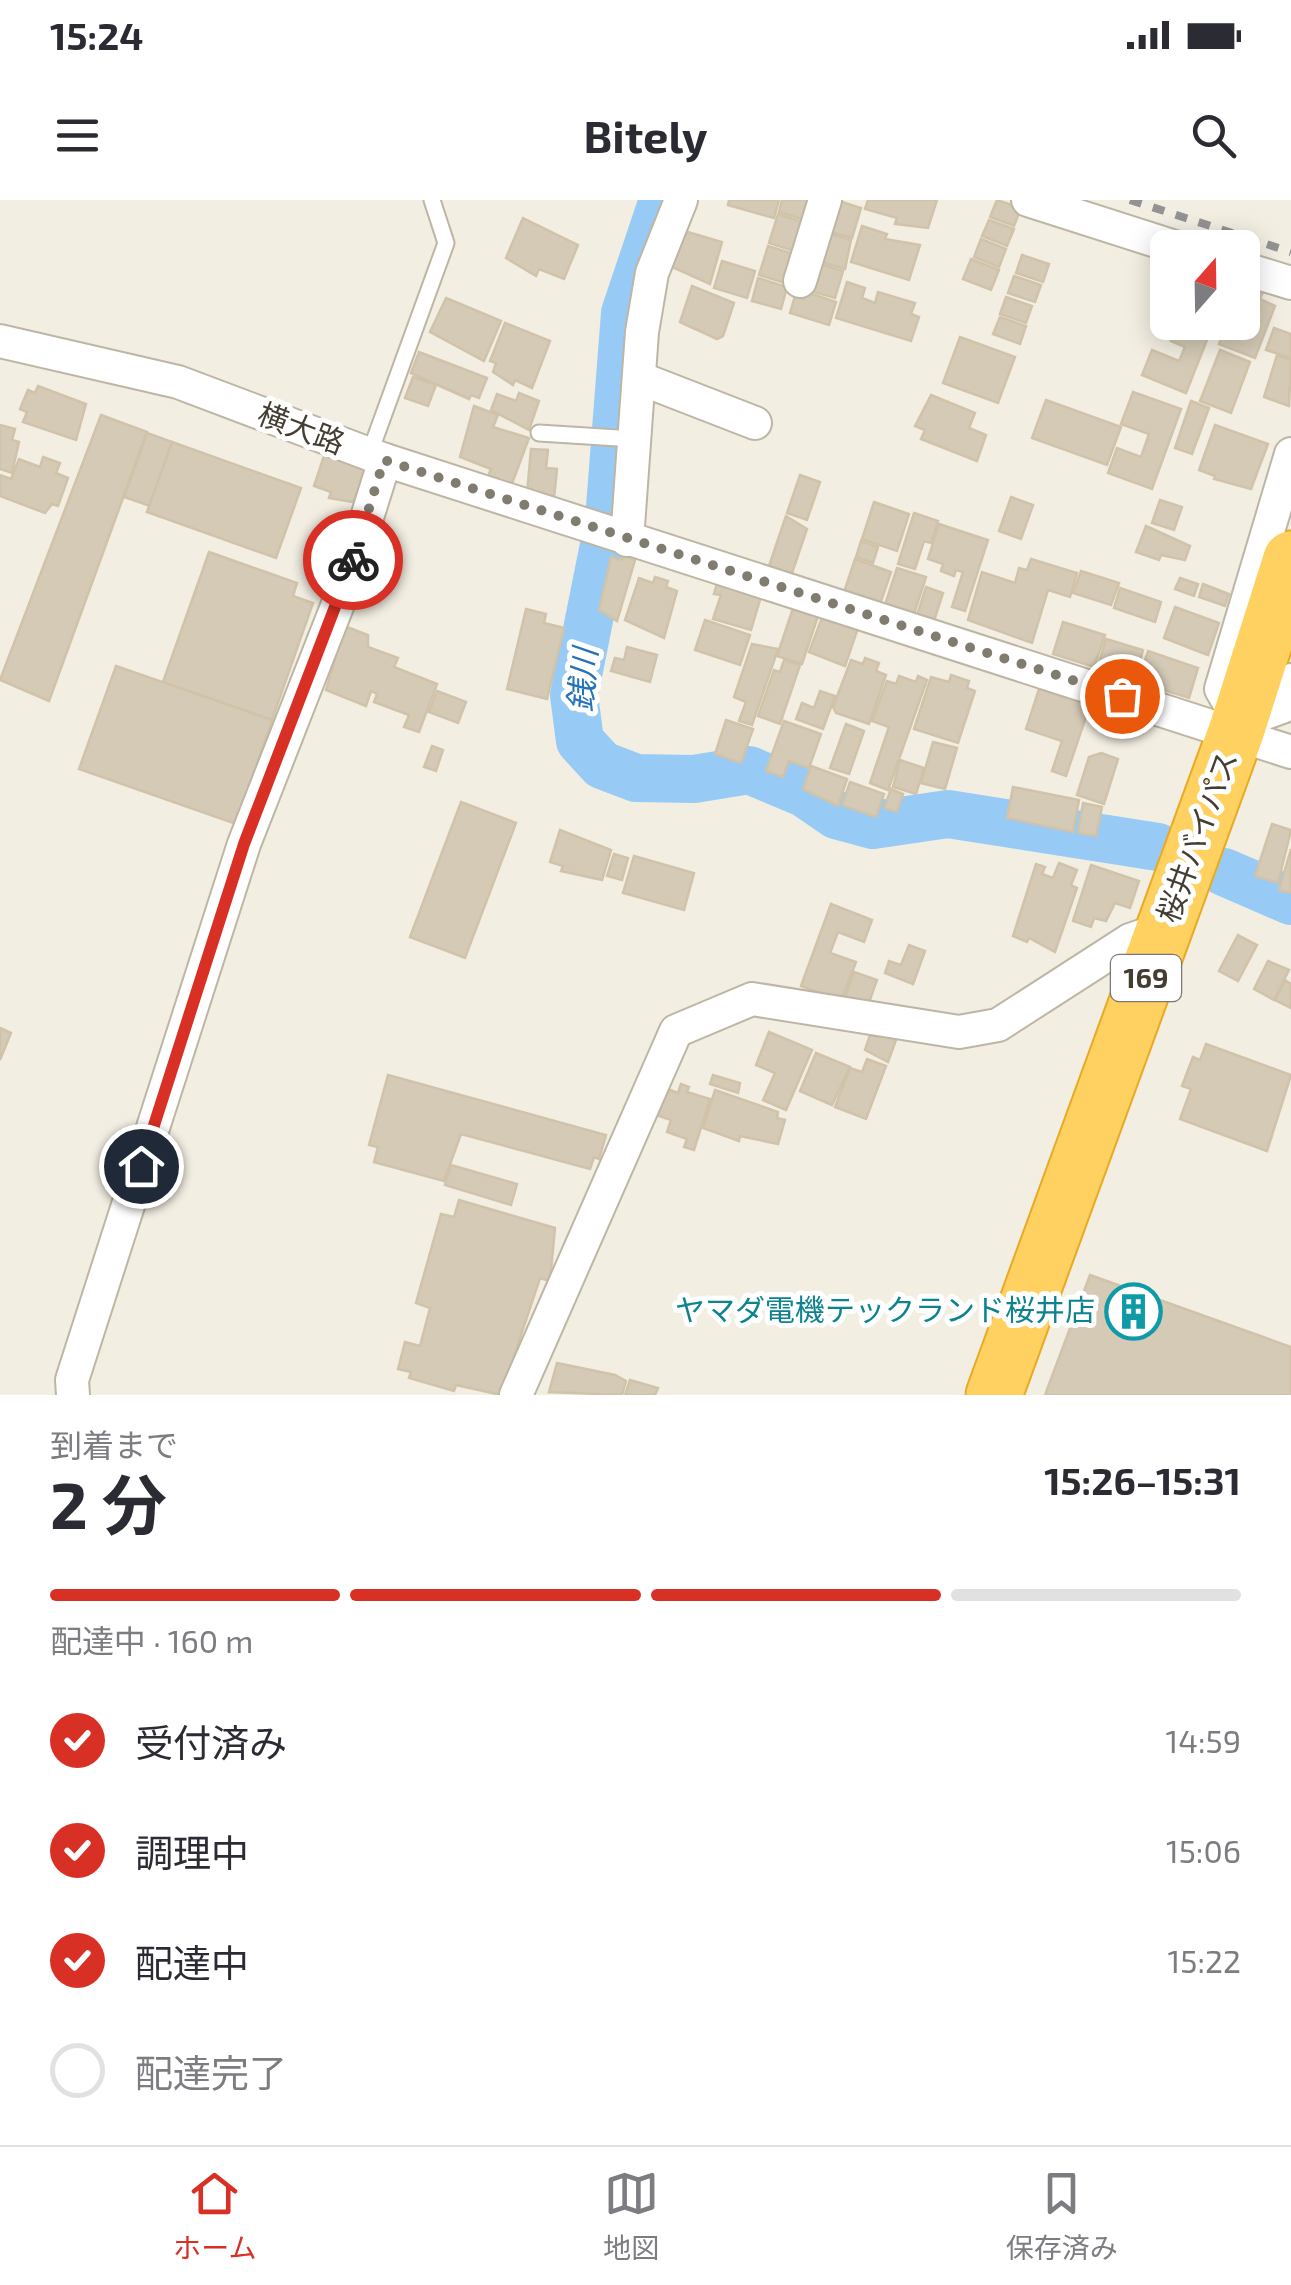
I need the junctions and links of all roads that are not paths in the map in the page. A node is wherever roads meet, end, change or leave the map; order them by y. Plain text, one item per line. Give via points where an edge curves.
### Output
1 (432, 200) edge
2 (680, 200) edge
3 (825, 200) edge
4 (1028, 200) edge
5 (1150, 239) edge
6 (1260, 274) edge
7 (800, 281) dead end
8 (1291, 283) edge
9 (0, 341) edge
10 (639, 378) junction
11 (755, 422) dead end
12 (539, 433) dead end
13 (623, 438) junction
14 (1291, 454) edge
15 (377, 457) junction
16 (612, 535) junction
17 (1291, 559) edge
18 (1291, 680) edge
19 (1238, 727) junction
20 (1291, 752) edge
21 (1165, 928) junction
22 (73, 1395) edge
23 (516, 1395) edge
24 (994, 1395) edge

1 - 15 lane via 446,243
2 - 10 street via 652,272
3 - 7 street
4 - 5 street
6 - 8 street
9 - 15 street, 横大路 via 178,382
10 - 11 street
10 - 13 street
12 - 13 lane
13 - 16 street
14 - 19 street via 1221,689
15 - 16 street, 横大路
15 - 22 street via 346,581 244,844 72,1380
16 - 19 street, 横大路
17 - 19 highway, 桜井バイパス / 169
18 - 19 street via 1282,706
19 - 20 street, 横大路
19 - 21 highway, 桜井バイパス / 169
21 - 23 street via 1130,940 998,1025 960,1032 752,999 676,1031
21 - 24 highway, 桜井バイパス / 169

